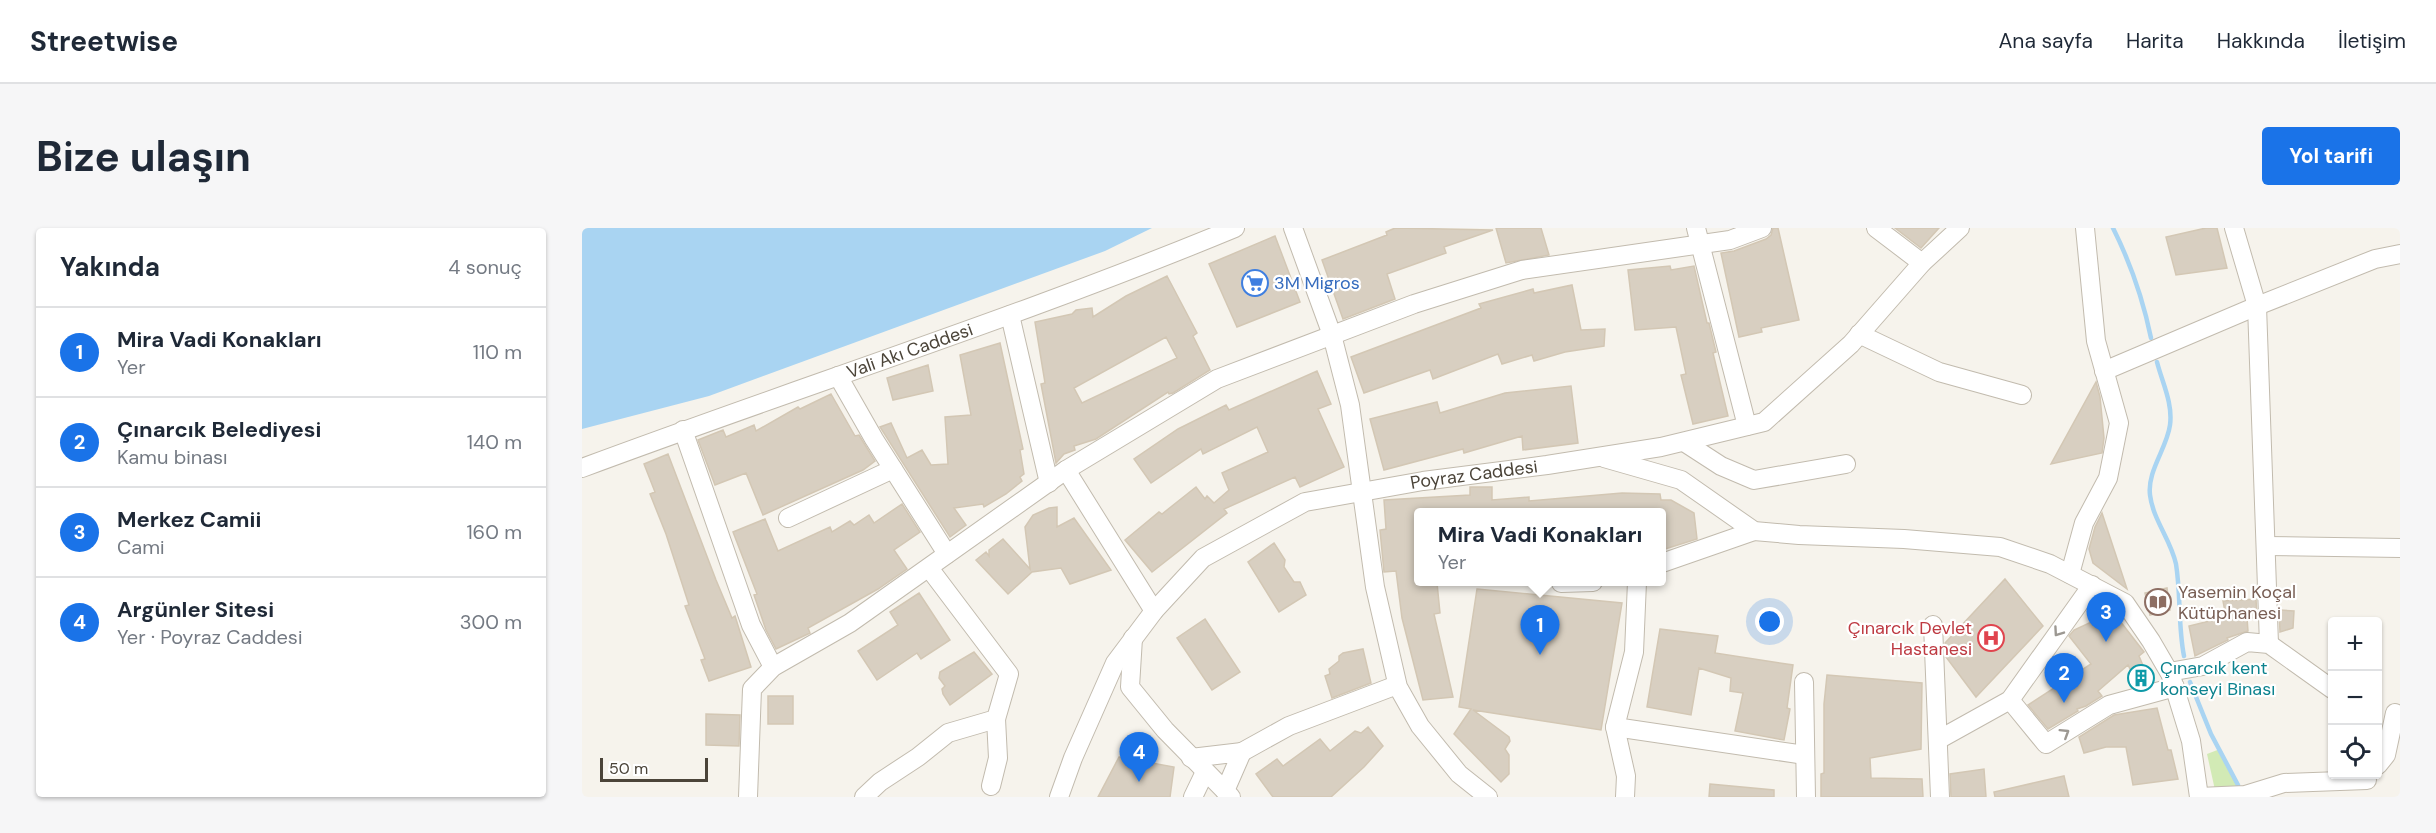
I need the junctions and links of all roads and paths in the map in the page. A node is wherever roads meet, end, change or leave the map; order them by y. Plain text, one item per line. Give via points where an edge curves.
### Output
1 (1235, 228) edge
2 (1293, 228) edge
3 (1762, 228) edge
4 (1876, 228) edge
5 (1960, 228) edge
6 (2085, 228) edge
7 (2234, 228) edge
8 (1697, 236) edge
9 (2400, 254) edge
10 (1922, 263) junction
11 (2257, 306) junction
12 (1010, 315) junction
13 (1859, 334) junction
14 (1332, 335) junction
15 (2104, 371) junction
16 (838, 376) junction
17 (2022, 395) dead end
18 (1747, 426) junction
19 (683, 430) junction
20 (1684, 442) junction
21 (1600, 457) junction
22 (1846, 464) dead end
23 (582, 468) edge
24 (893, 469) junction
25 (1066, 470) junction
26 (1048, 483) junction
27 (1363, 492) junction
28 (788, 518) dead end
29 (1754, 531) junction
30 (2266, 546) junction
31 (2400, 548) edge
32 (947, 554) junction
33 (1666, 562) edge
34 (929, 568) junction
35 (2070, 574) junction
36 (2092, 585) junction
37 (1637, 586) edge
38 (1154, 611) junction
39 (1933, 625) dead end
40 (1133, 638) junction
41 (2269, 644) junction
42 (773, 667) junction
43 (2172, 680) junction
44 (1804, 682) dead end
45 (1397, 685) junction
46 (2328, 686) edge
47 (2010, 700) junction
48 (2391, 712) edge
49 (996, 719) junction
50 (1615, 727) junction
51 (1938, 740) junction
52 (1242, 752) junction
53 (1805, 756) junction
54 (1191, 758) junction
55 (2382, 760) edge
56 (1205, 772) junction
57 (2370, 779) edge
58 (991, 786) dead end
59 (1228, 794) edge
60 (748, 797) edge
61 (864, 797) edge
62 (1059, 797) edge
63 (1192, 797) edge
64 (1488, 797) edge
65 (1625, 797) edge
66 (1806, 797) edge
67 (1940, 797) edge
68 (2199, 797) edge

1 - 12 street, Vali Akı Caddesi
2 - 14 street
3 - 8 street via 1730,240
4 - 10 street
5 - 10 street, Poyraz Caddesi
6 - 15 street via 2096,341
7 - 11 street
8 - 14 street via 1522,270
8 - 18 street
9 - 11 street via 2375,259
10 - 13 street, Poyraz Caddesi
11 - 15 street
11 - 30 street
12 - 16 street, Vali Akı Caddesi
12 - 26 street
13 - 17 street via 1939,372
13 - 18 street, Poyraz Caddesi via 1764,422
14 - 25 street via 1217,379
14 - 27 street via 1350,405
15 - 35 street via 2119,423 2108,478 2084,523
16 - 19 street, Vali Akı Caddesi
16 - 24 street
18 - 20 street, Poyraz Caddesi
19 - 23 street, Vali Akı Caddesi
19 - 42 street via 751,625
20 - 21 street, Poyraz Caddesi
20 - 22 street via 1721,466 1754,480
21 - 27 street, Poyraz Caddesi
21 - 29 street via 1681,480
24 - 28 street
24 - 32 street
25 - 26 street
25 - 38 street
26 - 32 street
27 - 38 street, Poyraz Caddesi via 1305,502 1203,558
27 - 45 street via 1375,588
29 - 33 street
29 - 35 street via 2000,547
30 - 31 street
30 - 41 street
32 - 34 street
34 - 42 street via 850,623
34 - 49 street via 1009,674
35 - 36 street
36 - 43 street via 2125,603
36 -> 47 street
37 - 50 street via 1634,652
38 - 40 street, Poyraz Caddesi
39 - 51 street
40 - 54 street via 1130,687
40 - 62 street, Poyraz Caddesi via 1115,663
41 - 43 street via 2247,642
41 - 46 street
42 - 60 street via 752,689
47 -> 43 street via 2046,744 2109,705
43 - 68 street via 2191,741
44 - 53 street
45 - 52 street via 1289,726
45 - 64 street via 1420,726 1460,774
47 - 51 street
48 - 55 street
49 - 58 street via 998,758
49 - 61 street via 948,733
50 - 53 street
50 - 65 street via 1626,776
51 - 67 street
52 - 54 street
52 - 59 street
53 - 66 street
54 - 56 street
56 - 59 street
56 - 63 street
57 - 68 street via 2284,783 2245,795

